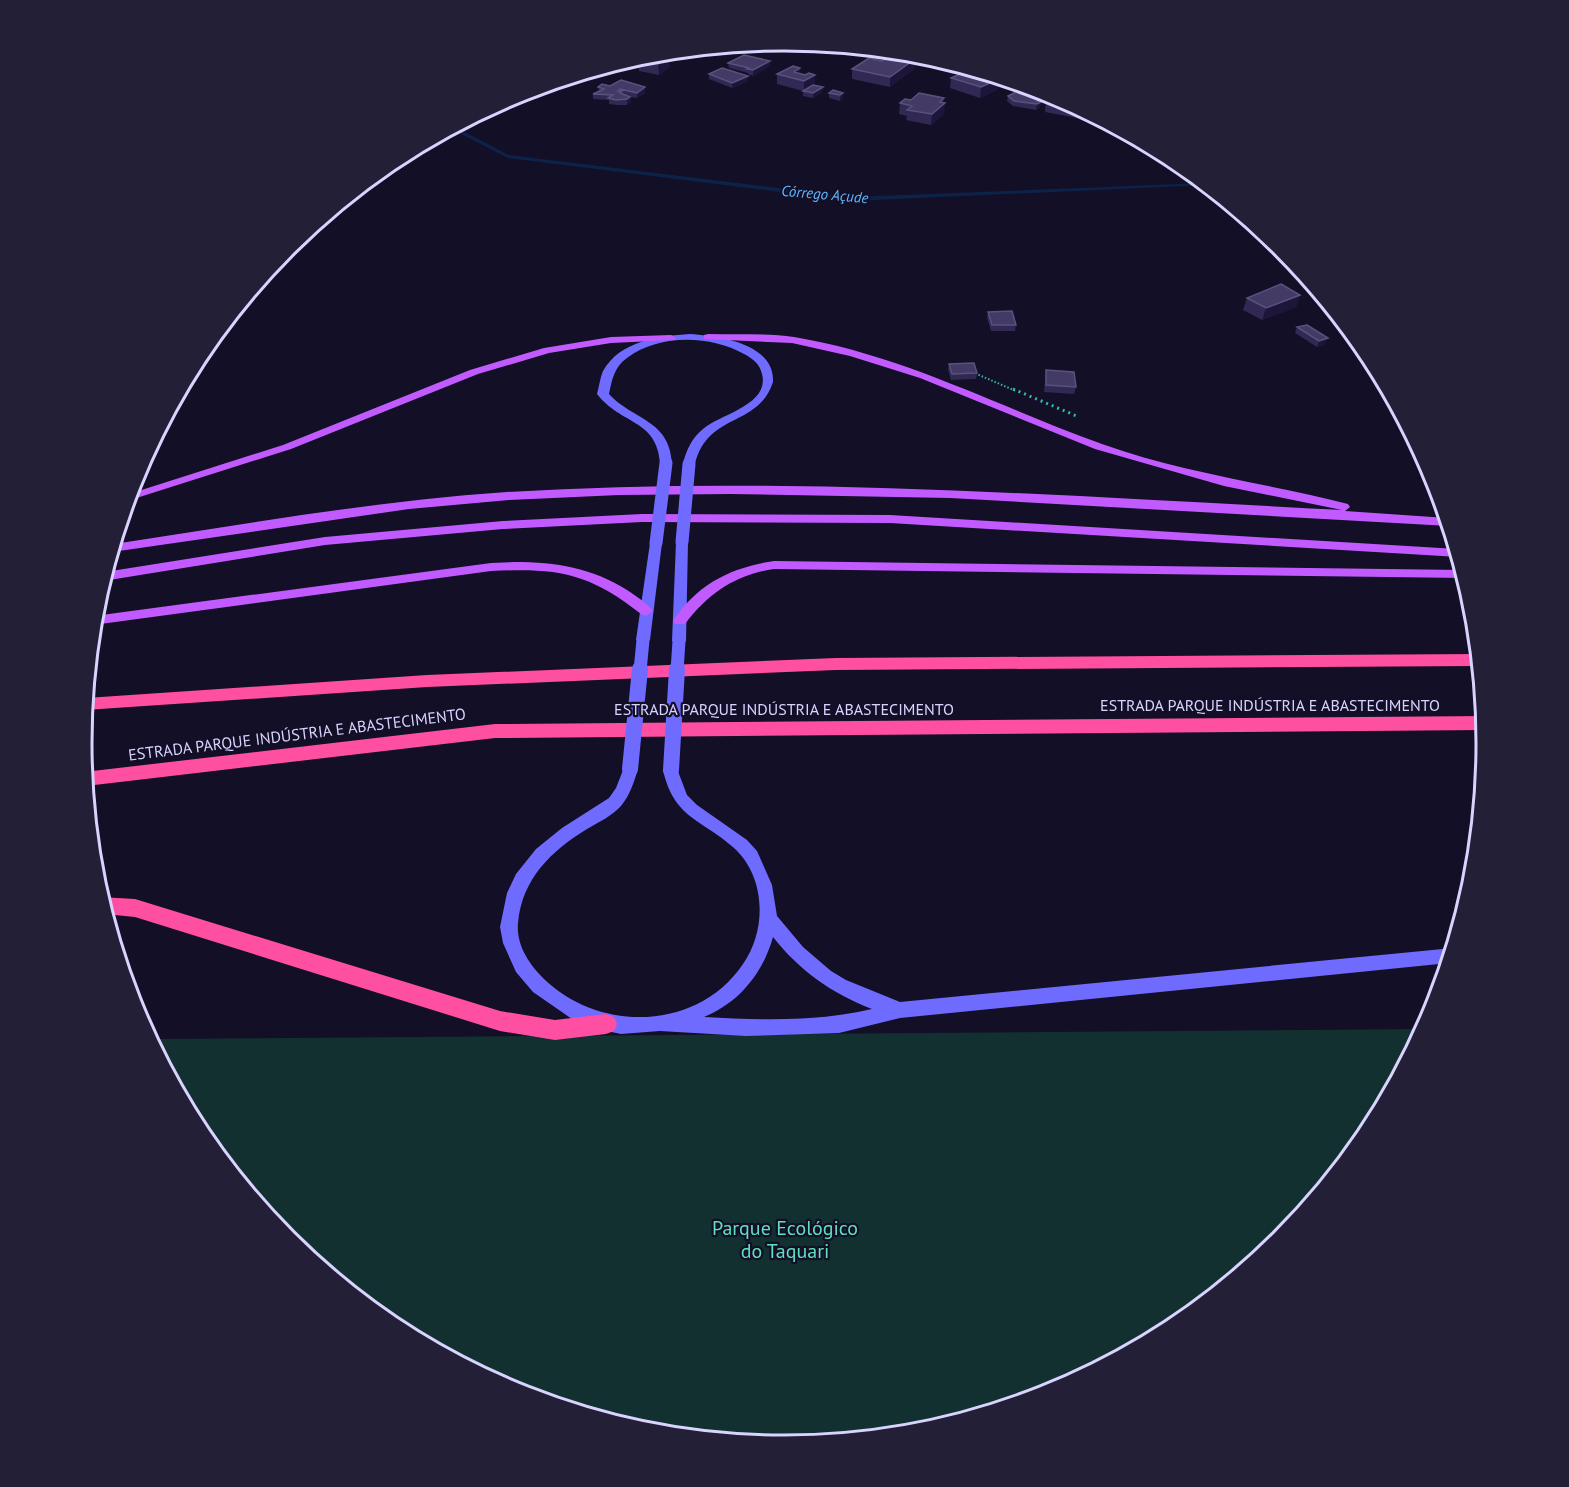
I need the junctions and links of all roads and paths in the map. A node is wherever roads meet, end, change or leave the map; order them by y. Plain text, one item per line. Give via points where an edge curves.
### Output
1 (708, 337) junction
2 (671, 338) junction
3 (970, 371) edge
4 (1085, 420) dead end
5 (139, 495) edge
6 (1391, 517) junction
7 (1440, 521) edge
8 (121, 547) edge
9 (1450, 552) edge
10 (1455, 574) edge
11 (113, 577) edge
12 (646, 611) junction
13 (103, 620) edge
14 (680, 621) junction
15 (1472, 660) edge
16 (93, 704) edge
17 (1477, 723) edge
18 (93, 778) edge
19 (112, 906) edge
20 (769, 919) junction
21 (1443, 956) edge
22 (900, 1010) junction
23 (658, 1023) junction
24 (606, 1024) junction

1 - 2 street
1 - 6 main road via 792,340 853,353 924,376 1100,447 1224,482
1 - 14 street, bridge via 745,348 757,357 769,379 758,403 708,430 698,440 689,464
2 - 5 main road via 611,340 548,350 484,369 287,447
2 - 12 street, bridge via 634,348 608,370 603,382 603,394 609,402 659,434 664,443 666,464
3 - 4 path
6 - 7 main road
6 - 8 main road via 886,492 630,491 506,497 369,510
9 - 11 main road via 890,519 642,518 503,525 325,541
10 - 14 main road via 774,565 754,567 712,586 694,601
12 - 13 main road via 603,579 560,567 533,565 491,567
12 - 24 street, bridge via 626,786 606,810 552,843 534,861 519,883 509,928 515,952 528,975 573,1011
14 - 20 street, bridge via 672,783 690,809 750,855 760,873
15 - 16 highway, ESTRADA PARQUE INDÚSTRIA E ABASTECIMENTO via 836,664 427,681
17 - 18 highway, ESTRADA PARQUE INDÚSTRIA E ABASTECIMENTO via 495,731
19 - 24 highway via 135,908 500,1022 555,1030
20 - 22 street via 791,948 839,988
20 - 23 street via 751,968 730,992 698,1012
21 - 22 street
22 - 23 street via 839,1025 746,1028
23 - 24 street

